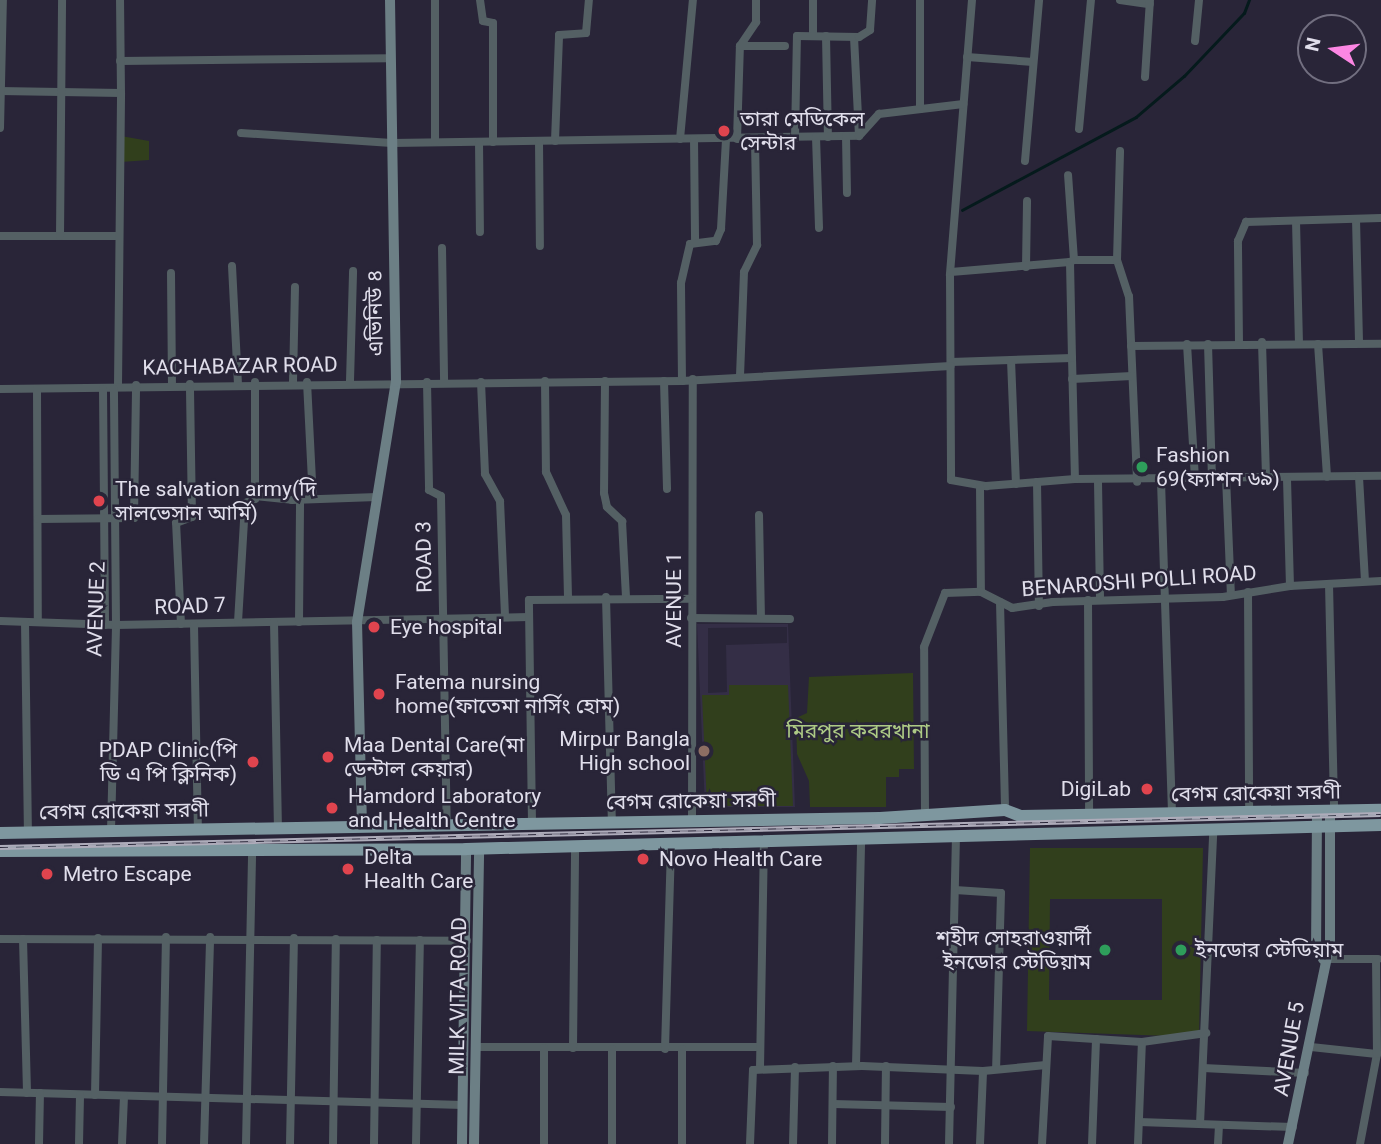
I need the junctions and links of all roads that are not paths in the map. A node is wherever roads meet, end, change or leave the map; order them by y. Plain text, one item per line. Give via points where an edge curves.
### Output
1 (3, 0) edge
2 (62, 0) edge
3 (120, 0) edge
4 (390, 0) edge
5 (435, 0) edge
6 (480, 0) edge
7 (589, 0) edge
8 (693, 0) edge
9 (756, 0) edge
10 (813, 0) edge
11 (872, 0) edge
12 (920, 0) edge
13 (972, 0) edge
14 (1039, 0) edge
15 (1091, 0) edge
16 (1120, 0) edge
17 (1199, 0) edge
18 (1150, 2) edge
19 (813, 36) junction
20 (826, 36) junction
21 (854, 37) junction
22 (1195, 41) dead end
23 (740, 46) junction
24 (785, 46) dead end
25 (967, 57) junction
26 (390, 58) junction
27 (120, 61) junction
28 (1033, 62) junction
29 (1145, 77) dead end
30 (0, 91) edge
31 (62, 92) junction
32 (121, 93) junction
33 (963, 104) junction
34 (920, 109) junction
35 (0, 128) edge
36 (1079, 130) dead end
37 (241, 133) dead end
38 (846, 136) junction
39 (859, 136) junction
40 (816, 137) junction
41 (828, 137) junction
42 (795, 138) junction
43 (680, 139) junction
44 (694, 139) junction
45 (726, 139) junction
46 (737, 139) junction
47 (755, 139) junction
48 (539, 141) junction
49 (555, 141) junction
50 (435, 142) junction
51 (479, 142) junction
52 (493, 142) junction
53 (392, 143) junction
54 (1120, 151) dead end
55 (1025, 160) dead end
56 (1069, 175) dead end
57 (847, 193) dead end
58 (1027, 201) dead end
59 (1381, 218) edge
60 (1356, 219) junction
61 (1296, 221) junction
62 (819, 228) dead end
63 (480, 232) dead end
64 (0, 236) edge
65 (60, 236) junction
66 (118, 236) junction
67 (695, 243) junction
68 (540, 246) dead end
69 (442, 248) dead end
70 (1118, 260) junction
71 (1072, 261) junction
72 (232, 266) dead end
73 (1026, 267) junction
74 (353, 271) dead end
75 (951, 272) junction
76 (171, 273) dead end
77 (295, 287) dead end
78 (1262, 342) junction
79 (1299, 342) junction
80 (1239, 343) junction
81 (1359, 343) junction
82 (1187, 344) junction
83 (1208, 344) junction
84 (1318, 344) junction
85 (1381, 344) edge
86 (1131, 346) junction
87 (1072, 358) junction
88 (1011, 360) junction
89 (951, 364) junction
90 (740, 376) junction
91 (1132, 376) junction
92 (693, 379) junction
93 (1072, 379) junction
94 (545, 381) junction
95 (605, 381) junction
96 (664, 381) junction
97 (682, 381) junction
98 (255, 382) junction
99 (293, 382) junction
100 (307, 382) junction
101 (350, 382) junction
102 (396, 382) junction
103 (426, 382) junction
104 (444, 382) junction
105 (481, 382) junction
106 (238, 383) junction
107 (172, 384) junction
108 (190, 384) junction
109 (136, 386) junction
110 (116, 387) junction
111 (0, 388) edge
112 (37, 389) junction
113 (103, 389) junction
114 (1381, 476) edge
115 (1226, 477) junction
116 (1327, 477) junction
117 (1359, 477) junction
118 (1212, 478) junction
119 (1075, 479) junction
120 (1195, 479) junction
121 (1287, 479) junction
122 (1266, 480) junction
123 (1161, 481) junction
124 (1037, 482) junction
125 (1098, 482) junction
126 (1136, 482) junction
127 (1016, 484) junction
128 (980, 486) junction
129 (667, 489) dead end
130 (255, 496) junction
131 (377, 497) junction
132 (313, 499) junction
133 (300, 500) junction
134 (759, 515) dead end
135 (38, 519) junction
136 (104, 520) junction
137 (115, 520) junction
138 (1365, 582) junction
139 (1381, 582) edge
140 (1329, 584) junction
141 (1290, 586) junction
142 (981, 592) junction
143 (1248, 592) junction
144 (1231, 595) junction
145 (606, 597) junction
146 (568, 598) junction
147 (626, 598) junction
148 (1167, 598) junction
149 (691, 599) junction
150 (1088, 600) junction
151 (1100, 600) junction
152 (1000, 602) junction
153 (1039, 606) junction
154 (443, 617) junction
155 (505, 617) junction
156 (529, 617) junction
157 (691, 618) junction
158 (761, 618) junction
159 (790, 619) dead end
160 (0, 621) edge
161 (24, 622) junction
162 (38, 622) junction
163 (238, 622) junction
164 (274, 622) junction
165 (299, 622) junction
166 (356, 622) junction
167 (181, 624) junction
168 (105, 625) junction
169 (116, 625) junction
170 (194, 625) junction
171 (1005, 810) junction
172 (1381, 810) edge
173 (1327, 812) junction
174 (925, 813) junction
175 (1249, 813) junction
176 (1172, 814) junction
177 (1089, 815) junction
178 (612, 821) junction
179 (692, 821) junction
180 (532, 823) junction
181 (447, 824) junction
182 (1381, 825) edge
183 (362, 826) junction
184 (278, 828) junction
185 (198, 829) junction
186 (1322, 830) junction
187 (111, 831) junction
188 (28, 832) junction
189 (0, 833) edge
190 (1213, 833) junction
191 (956, 839) junction
192 (861, 842) junction
193 (764, 843) junction
194 (671, 845) junction
195 (575, 847) junction
196 (252, 848) junction
197 (473, 849) junction
198 (0, 851) edge
199 (955, 890) junction
200 (166, 937) junction
201 (210, 937) junction
202 (98, 938) junction
203 (251, 938) junction
204 (295, 938) junction
205 (0, 939) edge
206 (23, 939) junction
207 (336, 939) junction
208 (377, 940) junction
209 (420, 940) junction
210 (467, 941) junction
211 (1323, 959) junction
212 (1378, 959) edge
213 (1206, 1033) junction
214 (1096, 1039) junction
215 (1142, 1042) junction
216 (477, 1047) junction
217 (760, 1047) junction
218 (1311, 1047) junction
219 (544, 1048) junction
220 (573, 1048) junction
221 (612, 1049) junction
222 (665, 1049) junction
223 (682, 1049) junction
224 (1377, 1055) junction
225 (1046, 1065) junction
226 (833, 1066) junction
227 (856, 1066) junction
228 (886, 1066) junction
229 (760, 1068) junction
230 (795, 1068) junction
231 (953, 1068) junction
232 (996, 1068) junction
233 (1203, 1068) junction
234 (983, 1071) junction
235 (1305, 1073) junction
236 (0, 1092) edge
237 (27, 1093) junction
238 (40, 1093) junction
239 (80, 1094) junction
240 (94, 1095) junction
241 (124, 1096) junction
242 (163, 1097) junction
243 (206, 1098) junction
244 (247, 1099) junction
245 (291, 1100) junction
246 (334, 1101) junction
247 (375, 1102) junction
248 (417, 1104) junction
249 (833, 1104) junction
250 (463, 1105) junction
251 (951, 1107) junction
252 (885, 1109) junction
253 (1139, 1122) junction
254 (1200, 1124) junction
255 (1219, 1125) junction
256 (1293, 1128) junction
257 (39, 1144) edge
258 (79, 1144) edge
259 (122, 1144) edge
260 (162, 1144) edge
261 (204, 1144) edge
262 (246, 1144) edge
263 (290, 1144) edge
264 (333, 1144) edge
265 (374, 1144) edge
266 (416, 1144) edge
267 (462, 1144) edge
268 (474, 1144) edge
269 (544, 1144) edge
270 (612, 1144) edge
271 (682, 1144) edge
272 (750, 1144) edge
273 (793, 1144) edge
274 (832, 1144) edge
275 (885, 1144) edge
276 (949, 1144) edge
277 (981, 1144) edge
278 (1042, 1144) edge
279 (1092, 1144) edge
280 (1138, 1144) edge
281 (1218, 1144) edge
282 (1288, 1144) edge
283 (1360, 1144) edge

1 - 30 street
2 - 31 street
3 - 27 street, AVENUE 2
4 - 26 street, এভিনিউ ৪
5 - 50 street
6 - 52 street via 483,21 493,23
7 - 49 street via 586,33 559,36
8 - 43 street
9 - 23 street via 756,22
10 - 19 street
11 - 21 street via 870,30
12 - 34 street
13 - 25 street
14 - 28 street
15 - 36 street
16 - 18 street
17 - 22 street
18 - 29 street
19 - 20 street
19 - 42 street via 797,36
20 - 21 street
20 - 41 street
21 - 39 street
23 - 24 street
23 - 46 street
25 - 28 street
25 - 33 street
26 - 27 street
26 - 53 street, এভিনিউ ৪
27 - 32 street, AVENUE 2
28 - 55 street
30 - 31 street
30 - 35 street
31 - 32 street
31 - 65 street
32 - 66 street, AVENUE 2
33 - 34 street
33 - 75 street
34 - 39 street via 879,114
37 - 53 street
38 - 39 street
38 - 41 street
38 - 57 street
40 - 41 street
40 - 42 street
40 - 62 street
42 - 47 street
43 - 44 street
43 - 49 street
44 - 45 street
44 - 67 street
45 - 46 street
45 - 67 street via 721,229 716,242
46 - 47 street
47 - 90 street via 757,245 744,272
48 - 49 street
48 - 52 street
48 - 68 street
50 - 51 street
50 - 53 street
51 - 52 street
51 - 63 street
53 - 102 street, এভিনিউ ৪
54 - 70 street
56 - 71 street
58 - 73 street
59 - 60 street
60 - 61 street
60 - 81 street
61 - 79 street
61 - 80 street via 1245,222 1238,241
64 - 65 street
65 - 66 street
66 - 110 street, AVENUE 2
67 - 97 street via 690,244 681,283
69 - 104 street
70 - 71 street
70 - 86 street via 1130,302
71 - 73 street
71 - 87 street
72 - 106 street
73 - 75 street
74 - 101 street
75 - 89 street
76 - 107 street
77 - 99 street
78 - 79 street
78 - 80 street
78 - 122 street
79 - 84 street
80 - 83 street
81 - 84 street
81 - 85 street
82 - 83 street
82 - 86 street
82 - 120 street
83 - 118 street
84 - 116 street
86 - 91 street
87 - 88 street, KACHABAZAR ROAD
87 - 93 street
88 - 89 street, KACHABAZAR ROAD
88 - 127 street
89 - 90 street, KACHABAZAR ROAD
89 - 128 street via 951,480
90 - 92 street, KACHABAZAR ROAD
91 - 93 street
91 - 126 street
92 - 97 street, KACHABAZAR ROAD
92 - 149 street, AVENUE 1
93 - 119 street
94 - 95 street, KACHABAZAR ROAD
94 - 105 street, KACHABAZAR ROAD
94 - 146 street via 546,471 566,515
95 - 96 street, KACHABAZAR ROAD
95 - 147 street via 604,493 607,508 622,521
96 - 97 street, KACHABAZAR ROAD
96 - 129 street
98 - 99 street, KACHABAZAR ROAD
98 - 106 street, KACHABAZAR ROAD
98 - 130 street
99 - 100 street, KACHABAZAR ROAD
100 - 101 street, KACHABAZAR ROAD
100 - 132 street
101 - 102 street, KACHABAZAR ROAD
102 - 103 street, KACHABAZAR ROAD
102 - 131 street, এভিনিউ ৪
103 - 104 street, KACHABAZAR ROAD
103 - 154 street, ROAD 3 via 429,490 440,496
104 - 105 street, KACHABAZAR ROAD
105 - 155 street via 485,474 500,501
106 - 108 street, KACHABAZAR ROAD
107 - 108 street, KACHABAZAR ROAD
107 - 109 street, KACHABAZAR ROAD
108 - 167 street via 192,517 176,523
109 - 110 street, KACHABAZAR ROAD
109 - 137 street via 135,515
110 - 113 street, KACHABAZAR ROAD
110 - 137 street, AVENUE 2
111 - 112 street, KACHABAZAR ROAD
112 - 113 street, KACHABAZAR ROAD
112 - 135 street
113 - 136 street, AVENUE 2
114 - 117 street
115 - 118 street
115 - 122 street
115 - 144 street
116 - 117 street
116 - 121 street
117 - 138 street
118 - 120 street
119 - 124 street
119 - 125 street
120 - 123 street
121 - 122 street
121 - 141 street
123 - 126 street
123 - 148 street
124 - 127 street
124 - 153 street
125 - 126 street
125 - 151 street
127 - 128 street
128 - 142 street
130 - 133 street
130 - 163 street via 254,501 245,503
131 - 132 street
131 - 166 street, এভিনিউ ৪
132 - 133 street
133 - 165 street
134 - 158 street
135 - 136 street
135 - 162 street
136 - 137 street
136 - 168 street, AVENUE 2
137 - 169 street, AVENUE 2
138 - 139 street, BENAROSHI POLLI ROAD
138 - 140 street, BENAROSHI POLLI ROAD
140 - 141 street, BENAROSHI POLLI ROAD
140 - 173 street
141 - 143 street, BENAROSHI POLLI ROAD
142 - 152 street, BENAROSHI POLLI ROAD
142 - 174 street, BENAROSHI POLLI ROAD via 944,593 924,647
143 - 144 street, BENAROSHI POLLI ROAD
143 - 175 street
144 - 148 street, BENAROSHI POLLI ROAD
145 - 146 street
145 - 147 street
145 - 178 street
146 - 156 street via 529,600
147 - 149 street
148 - 151 street, BENAROSHI POLLI ROAD
148 - 176 street
149 - 157 street, AVENUE 1
150 - 151 street, BENAROSHI POLLI ROAD
150 - 153 street, BENAROSHI POLLI ROAD
150 - 177 street
152 - 153 street, BENAROSHI POLLI ROAD via 1012,608
152 - 171 street
154 - 155 street
154 - 166 street
154 - 181 street, ROAD 3
155 - 156 street
156 - 180 street
157 - 158 street
157 - 179 street, AVENUE 1
158 - 159 street
160 - 161 street, ROAD 7
161 - 162 street, ROAD 7
161 - 188 street
162 - 168 street, ROAD 7
163 - 164 street, ROAD 7
163 - 170 street, ROAD 7
164 - 165 street, ROAD 7
164 - 184 street
165 - 166 street, ROAD 7
166 - 183 street, এভিনিউ ৪
167 - 169 street, ROAD 7
167 - 170 street, ROAD 7
168 - 169 street, ROAD 7
169 - 187 street, AVENUE 2
170 - 185 street
171 - 174 main road, বেগম রোকেয়া সরণী
171 - 177 main road, বেগম রোকেয়া সরণী via 1021,816
172 - 173 main road, বেগম রোকেয়া সরণী
173 - 175 main road, বেগম রোকেয়া সরণী
173 - 186 street
174 - 179 main road, বেগম রোকেয়া সরণী
175 - 176 main road, বেগম রোকেয়া সরণী
176 - 177 main road, বেগম রোকেয়া সরণী
178 - 179 main road, বেগম রোকেয়া সরণী
178 - 180 main road, বেগম রোকেয়া সরণী
180 - 181 main road, বেগম রোকেয়া সরণী
181 - 183 main road, বেগম রোকেয়া সরণী
182 - 186 main road, বেগম রোকেয়া সরণী
183 - 184 main road, বেগম রোকেয়া সরণী
184 - 185 main road, বেগম রোকেয়া সরণী
185 - 187 main road, বেগম রোকেয়া সরণী
186 - 190 main road, বেগম রোকেয়া সরণী
186 - 211 street, AVENUE 5 via 1317,944
186 - 211 street, AVENUE 5 via 1330,943
187 - 188 main road, বেগম রোকেয়া সরণী
188 - 189 main road, বেগম রোকেয়া সরণী
190 - 191 main road, বেগম রোকেয়া সরণী
190 - 213 street
191 - 192 main road, বেগম রোকেয়া সরণী
191 - 199 street
192 - 193 main road, বেগম রোকেয়া সরণী
192 - 227 street
193 - 194 main road, বেগম রোকেয়া সরণী
193 - 217 street
194 - 195 main road, বেগম রোকেয়া সরণী
194 - 222 street
195 - 197 main road, বেগম রোকেয়া সরণী
195 - 220 street
196 - 197 main road, বেগম রোকেয়া সরণী
196 - 198 main road, বেগম রোকেয়া সরণী
196 - 203 street
197 - 210 street, MILK VITA ROAD
197 - 216 street, MILK VITA ROAD
199 - 231 street
199 - 232 street via 1001,893
200 - 201 street
200 - 202 street
200 - 242 street
201 - 203 street
201 - 243 street
202 - 206 street
202 - 240 street
203 - 204 street
203 - 244 street
204 - 207 street
204 - 245 street
205 - 206 street
206 - 237 street
207 - 208 street
207 - 246 street
208 - 209 street
208 - 247 street
209 - 210 street
209 - 248 street
210 - 250 street, MILK VITA ROAD
211 - 212 street
211 - 218 street, AVENUE 5
212 - 224 street
213 - 215 street
213 - 233 street
214 - 215 street
214 - 225 street via 1048,1036
214 - 279 street
215 - 253 street
216 - 219 street
216 - 268 street, MILK VITA ROAD
217 - 223 street
217 - 229 street
218 - 224 street
218 - 235 street, AVENUE 5
219 - 220 street
219 - 269 street
220 - 221 street
221 - 222 street
221 - 270 street
222 - 223 street
223 - 271 street
224 - 283 street
225 - 232 street
225 - 278 street
226 - 227 street
226 - 230 street
226 - 249 street
227 - 228 street
228 - 231 street
228 - 252 street
229 - 230 street
229 - 272 street via 751,1072
230 - 273 street
231 - 234 street
231 - 251 street
232 - 234 street
233 - 235 street
233 - 254 street
234 - 277 street
235 - 256 street, AVENUE 5
236 - 237 street
237 - 238 street
238 - 239 street
238 - 257 street
239 - 240 street
239 - 258 street
240 - 241 street
241 - 242 street
241 - 259 street
242 - 243 street
242 - 260 street
243 - 244 street
243 - 261 street
244 - 245 street
244 - 262 street
245 - 246 street
245 - 263 street
246 - 247 street
246 - 264 street
247 - 248 street
247 - 265 street
248 - 250 street
248 - 266 street
249 - 252 street
249 - 274 street
250 - 267 street, MILK VITA ROAD
251 - 252 street
251 - 276 street
252 - 275 street
253 - 254 street
253 - 280 street
254 - 255 street
255 - 256 street
255 - 281 street
256 - 282 street, AVENUE 5

